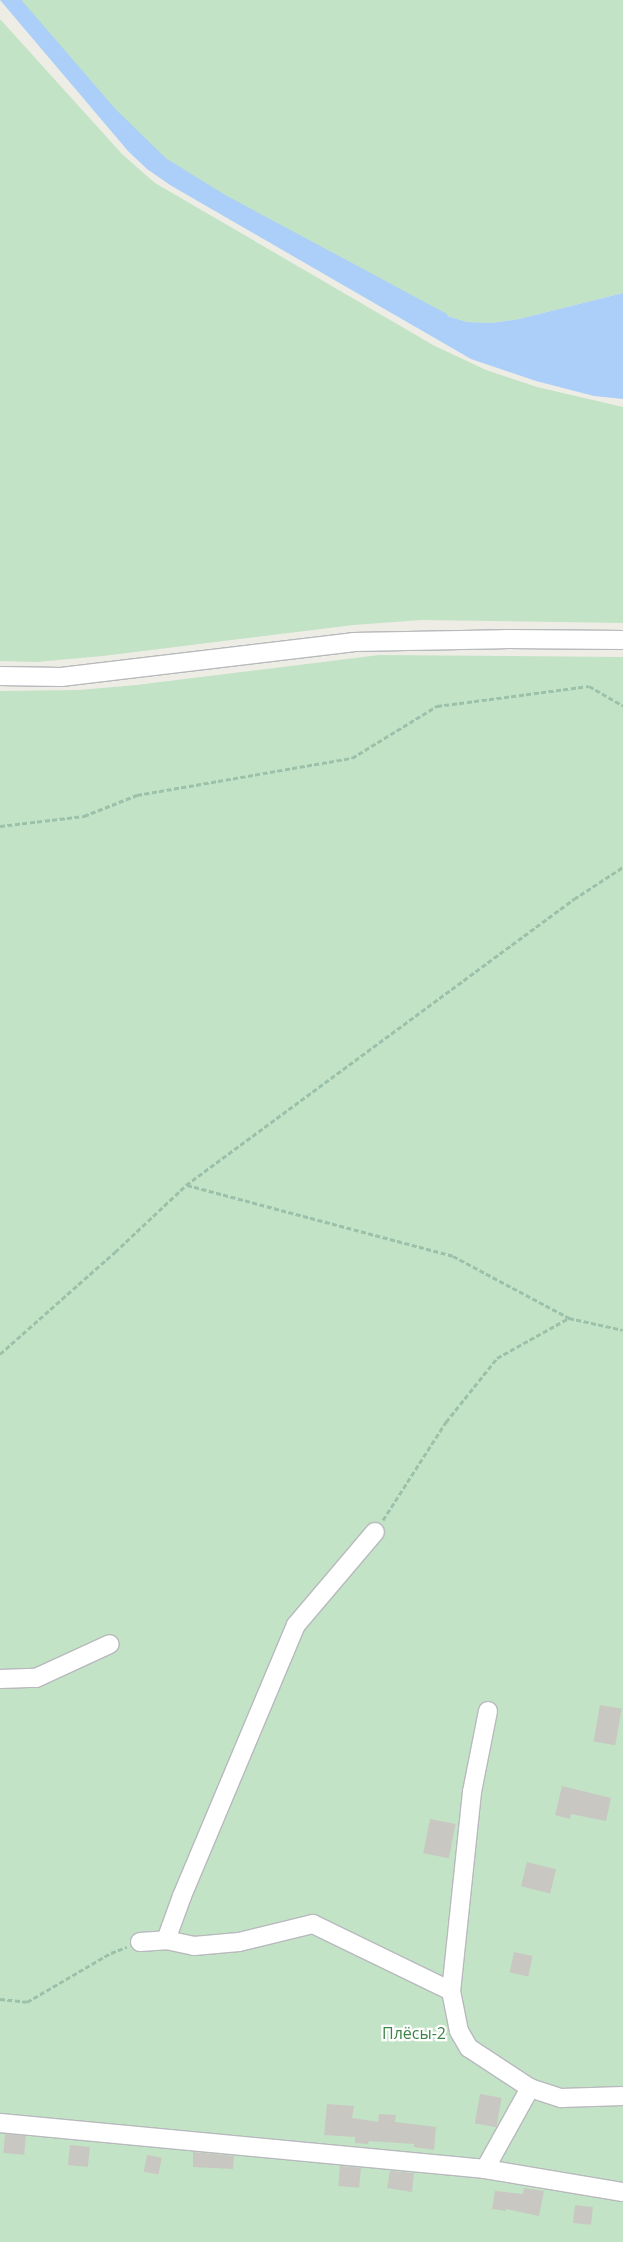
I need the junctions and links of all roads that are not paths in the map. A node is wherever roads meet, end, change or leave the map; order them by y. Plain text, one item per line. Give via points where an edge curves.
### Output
1 (623, 640) edge
2 (0, 676) edge
3 (375, 1532) road end
4 (110, 1644) dead end
5 (0, 1679) edge
6 (488, 1711) dead end
7 (166, 1940) junction
8 (140, 1942) road end
9 (451, 1991) junction
10 (530, 2088) junction
11 (623, 2096) edge
12 (0, 2123) edge
13 (485, 2169) junction
14 (623, 2192) edge

1 - 2 street via 353,642 61,677
3 - 7 street via 296,1625
4 - 5 street via 36,1678
6 - 9 street via 472,1792
7 - 8 street
7 - 9 street via 194,1946 239,1942 313,1924
9 - 10 street via 459,2031 469,2048
10 - 11 street via 561,2098
10 - 13 street
12 - 13 street
13 - 14 street

